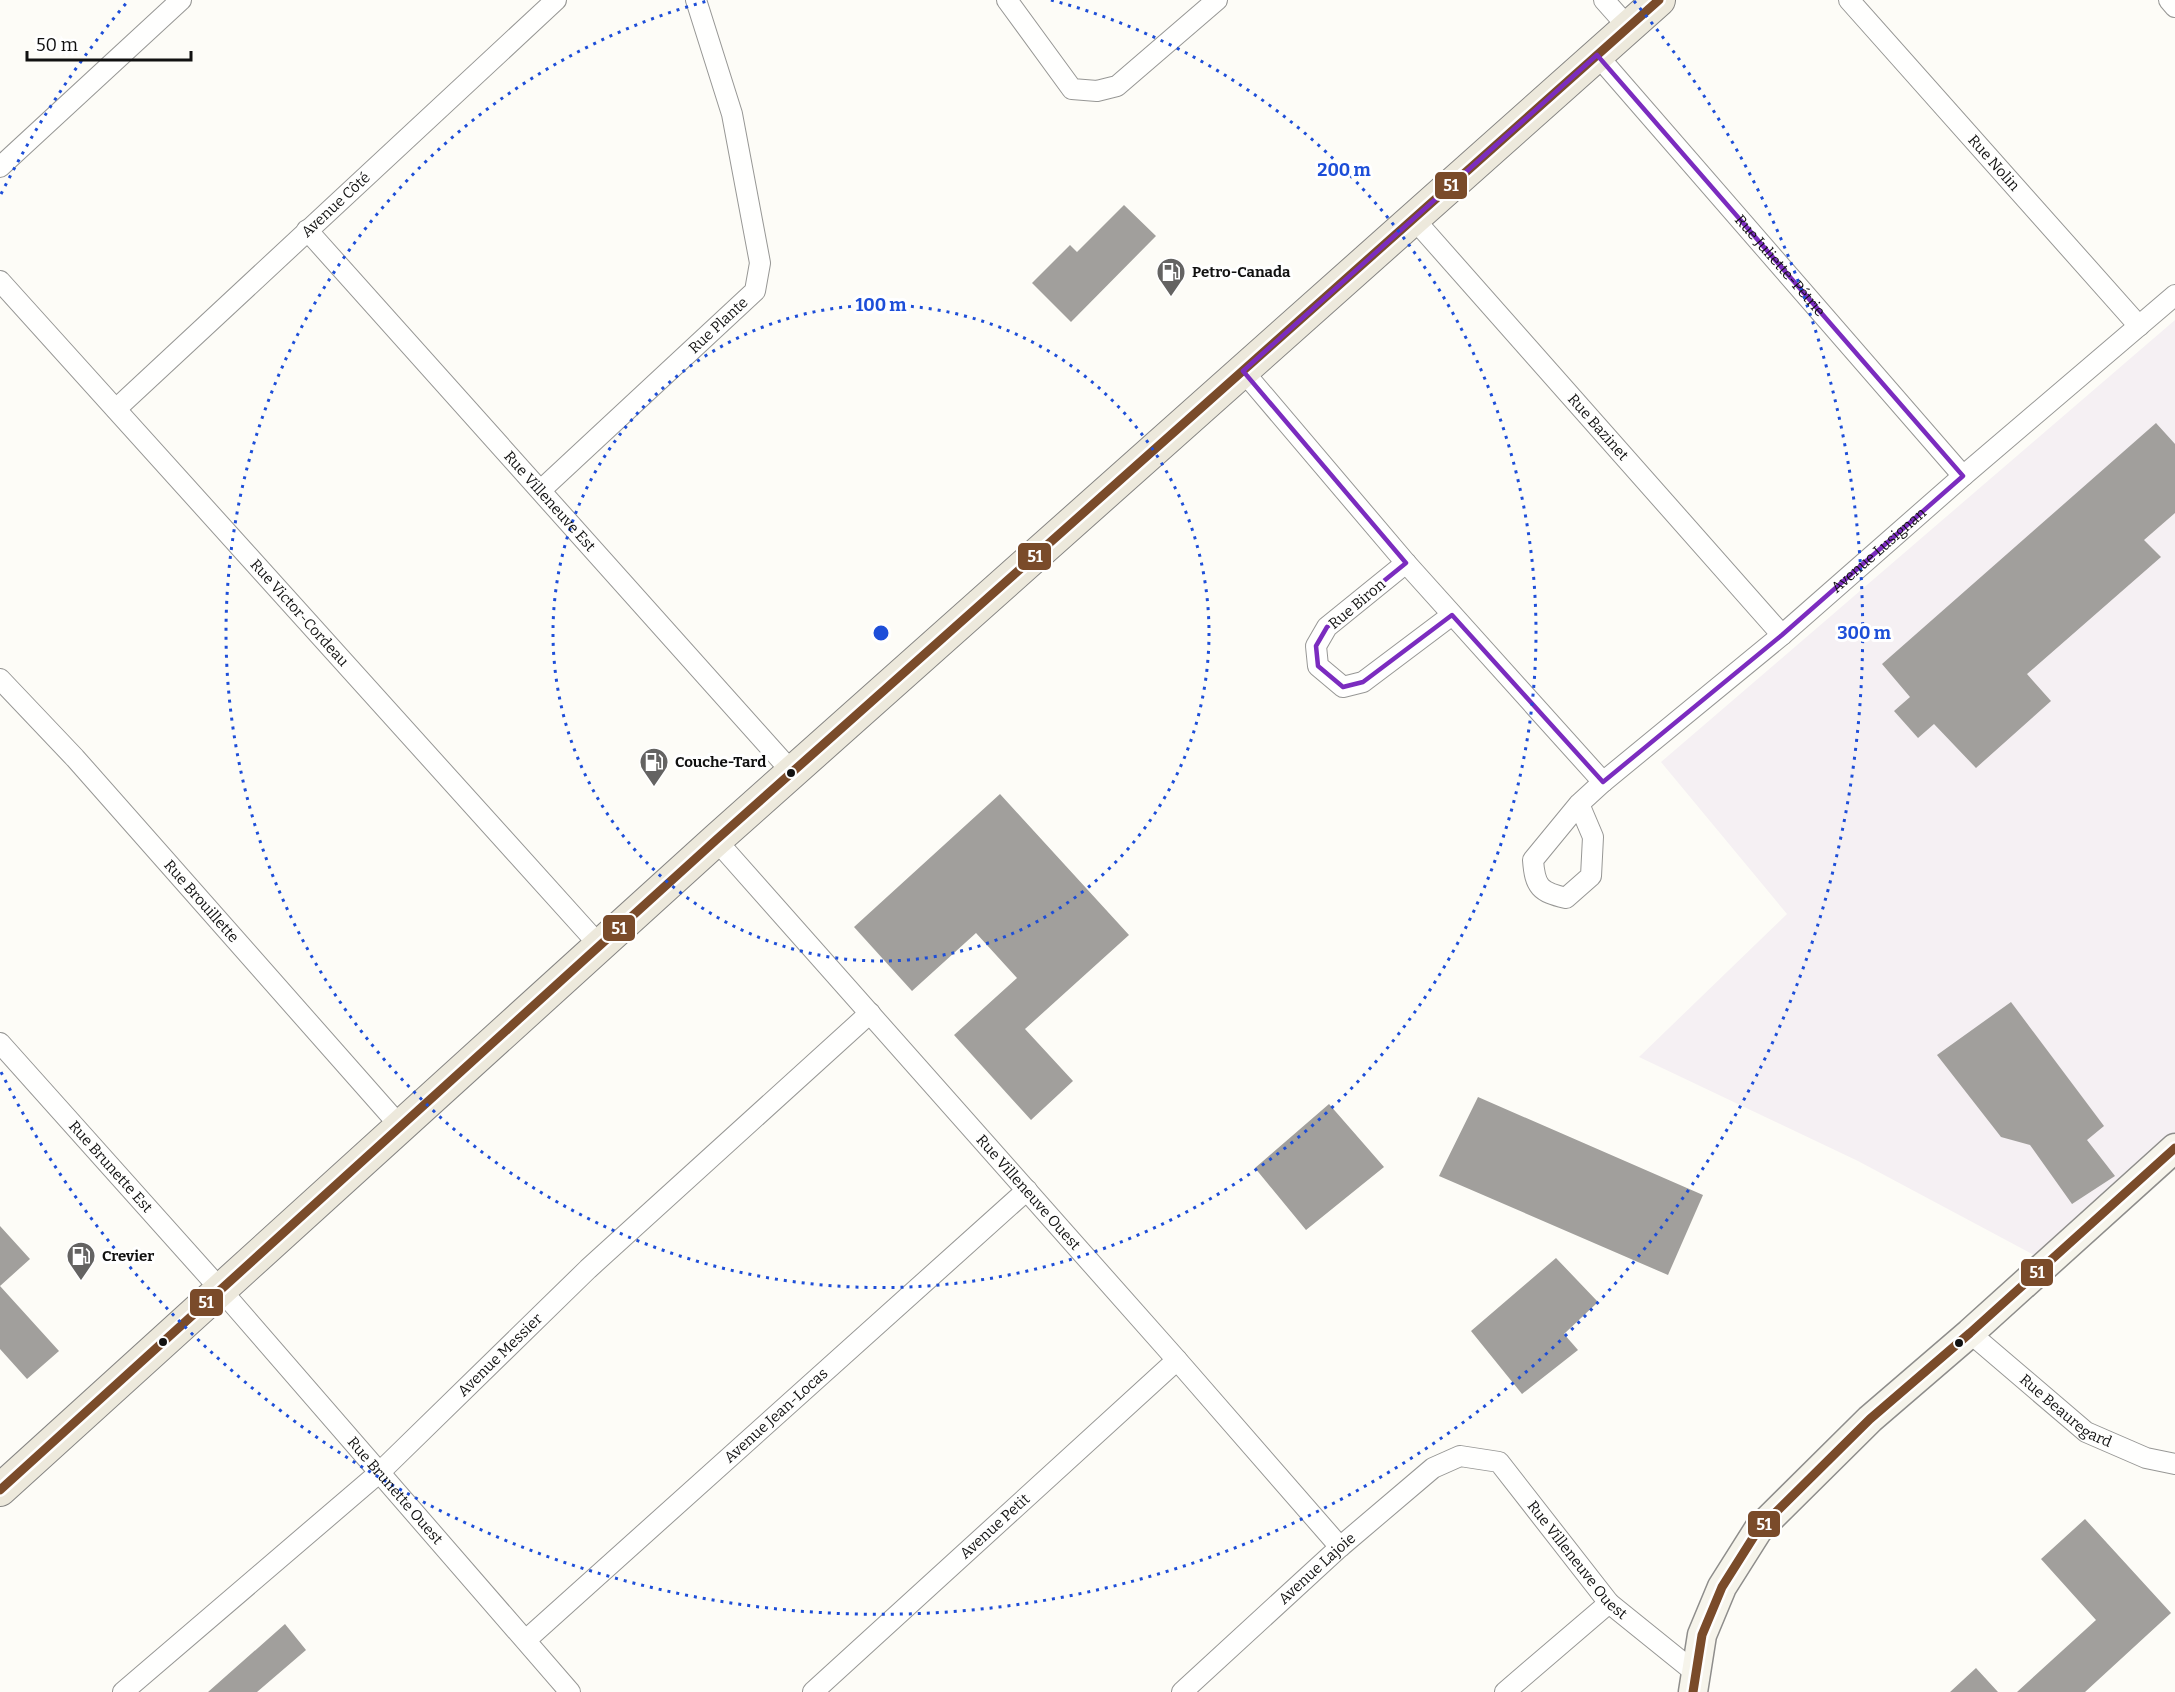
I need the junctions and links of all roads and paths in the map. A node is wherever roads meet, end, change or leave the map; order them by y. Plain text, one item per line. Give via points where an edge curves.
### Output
1 (181, 0) edge
2 (556, 0) edge
3 (696, 0) edge
4 (1007, 0) edge
5 (1217, 0) edge
6 (1604, 0) edge
7 (1659, 0) edge
8 (1849, 0) edge
9 (2169, 0) edge
10 (2175, 7) edge
11 (1628, 27) junction
12 (1597, 55) junction
13 (0, 167) edge
14 (1414, 219) junction
15 (307, 230) junction
16 (0, 281) edge
17 (2175, 295) edge
18 (2139, 326) junction
19 (1243, 371) junction
20 (116, 409) junction
21 (1963, 476) junction
22 (541, 490) junction
23 (1406, 563) junction
24 (1452, 615) junction
25 (1782, 635) junction
26 (0, 679) edge
27 (792, 772) junction
28 (1603, 782) junction
29 (1579, 804) dead end
30 (716, 840) junction
31 (600, 945) junction
32 (870, 1013) junction
33 (0, 1043) edge
34 (400, 1126) junction
35 (2175, 1148) edge
36 (1027, 1190) junction
37 (221, 1290) junction
38 (1970, 1333) junction
39 (1177, 1360) junction
40 (1460, 1456) joint
41 (2175, 1464) edge
42 (380, 1472) junction
43 (0, 1490) edge
44 (1340, 1547) junction
45 (1609, 1603) junction
46 (526, 1640) junction
47 (1695, 1683) edge
48 (123, 1692) edge
49 (570, 1692) edge
50 (813, 1692) edge
51 (1182, 1692) edge
52 (1505, 1692) edge

1 - 13 street
2 - 15 street, Avenue Côté
3 - 22 street, Rue Plante via 732,114 760,263 755,291
4 - 5 street via 1072,89 1097,91 1117,86
6 - 11 street
7 - 11 main road
8 - 18 street, Rue Nolin
9 - 10 street
11 - 12 main road
12 - 14 main road
12 - 21 street, Rue Juliette-Pétrie
14 - 19 main road
14 - 25 street, Rue Bazinet
15 - 20 street, Avenue Côté
15 - 22 street, Rue Villeneuve Est
16 - 20 street, Rue Victor-Cordeau
17 - 18 street, Avenue Lusignan
18 - 21 street, Avenue Lusignan
19 - 23 street
19 - 27 main road
20 - 31 street, Rue Victor-Cordeau
21 - 25 street, Avenue Lusignan
22 - 27 street, Rue Villeneuve Est
23 - 24 street
23 - 24 street, Rue Biron via 1327,627 1316,646 1318,666 1343,687 1363,682
24 - 28 street
25 - 28 street, Avenue Lusignan
26 - 34 street, Rue Brouillette via 75,758
27 - 30 main road
28 - 29 street, Avenue Lusignan
30 - 31 main road
30 - 32 street, Rue Villeneuve Ouest
31 - 34 main road
32 - 36 street, Rue Villeneuve Ouest
32 - 42 street, Avenue Messier via 588,1269
33 - 37 street, Rue Brunette Est
34 - 37 main road
35 - 38 street
36 - 39 street, Rue Villeneuve Ouest
36 - 46 street, Avenue Jean-Locas
37 - 42 street, Rue Brunette Ouest
37 - 43 main road
38 - 41 street, Rue Beauregard via 2086,1432 2146,1458
38 - 47 street via 1870,1419 1758,1530 1722,1587 1702,1635
39 - 44 street, Rue Villeneuve Ouest
39 - 50 street, Avenue Petit
40 - 44 street, Avenue Lajoie via 1434,1468
40 - 45 street, Rue Villeneuve Ouest via 1499,1462
42 - 46 street, Rue Brunette Ouest
42 - 48 street, Avenue Messier
44 - 51 street, Avenue Lajoie
45 - 47 street, Rue Villeneuve Ouest
45 - 52 street
46 - 49 street, Rue Brunette Ouest

